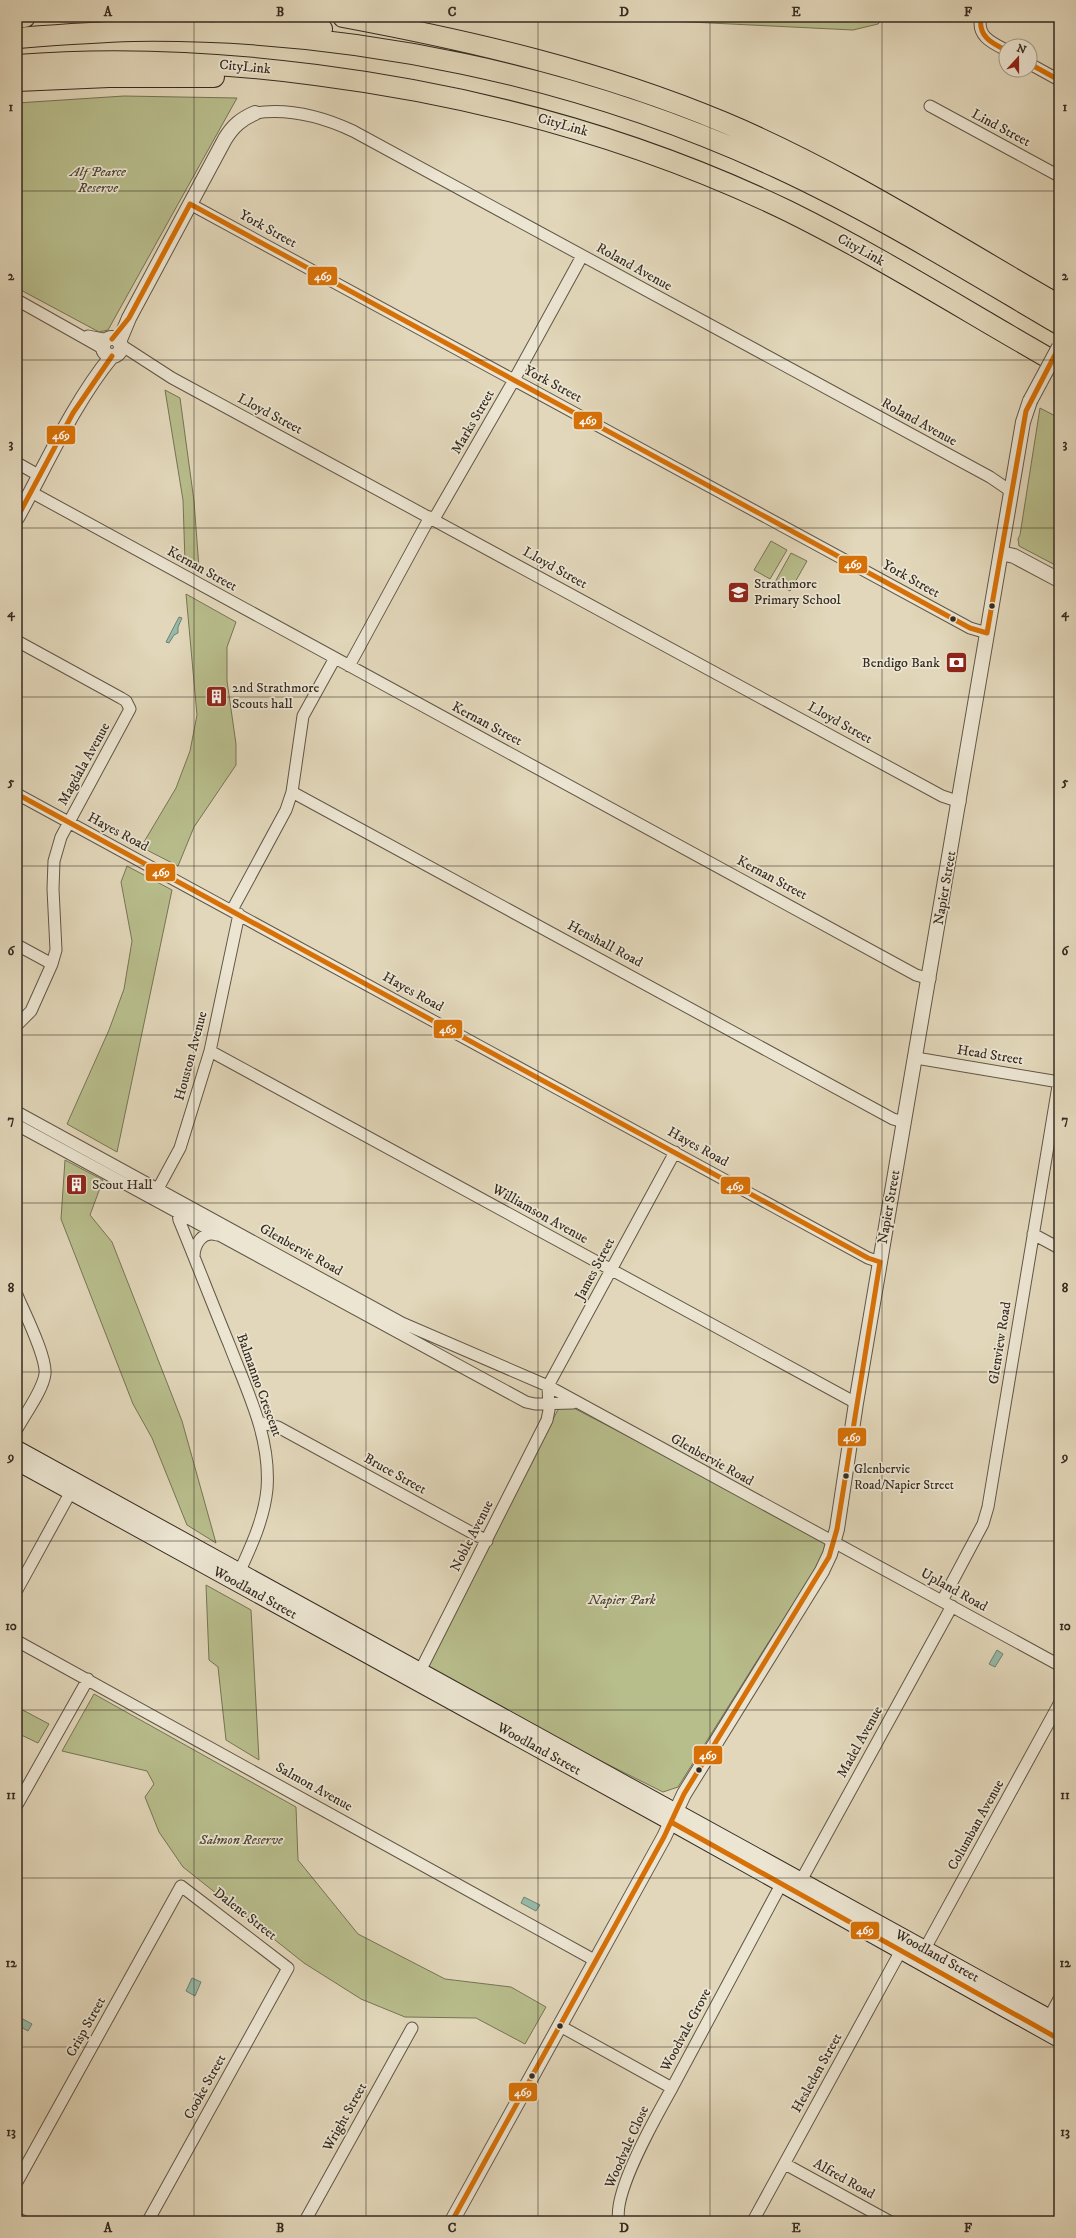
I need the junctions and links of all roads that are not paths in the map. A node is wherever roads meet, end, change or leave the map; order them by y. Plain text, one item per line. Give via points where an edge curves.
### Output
1 (25, 17) edge
2 (223, 17) edge
3 (343, 17) edge
4 (981, 17) edge
5 (17, 18) edge
6 (17, 38) edge
7 (998, 46) edge
8 (438, 60) junction
9 (17, 65) edge
10 (1038, 68) edge
11 (348, 79) junction
12 (1059, 80) edge
13 (17, 81) edge
14 (930, 106) dead end
15 (255, 113) joint
16 (1059, 176) edge
17 (190, 204) junction
18 (582, 256) junction
19 (17, 300) edge
20 (1059, 304) edge
21 (1059, 324) edge
22 (112, 347) junction
23 (1059, 347) edge
24 (1059, 364) edge
25 (514, 380) junction
26 (17, 463) edge
27 (40, 476) junction
28 (1013, 487) junction
29 (31, 492) junction
30 (17, 518) edge
31 (432, 518) junction
32 (1001, 553) junction
33 (1059, 580) edge
34 (987, 633) junction
35 (17, 641) edge
36 (335, 658) junction
37 (349, 666) junction
38 (292, 792) junction
39 (17, 794) edge
40 (960, 802) junction
41 (69, 822) junction
42 (235, 912) junction
43 (17, 945) edge
44 (52, 964) junction
45 (930, 979) junction
46 (17, 1026) edge
47 (210, 1051) junction
48 (916, 1058) junction
49 (1059, 1084) edge
50 (17, 1112) edge
51 (904, 1122) junction
52 (17, 1125) edge
53 (52, 1138) junction
54 (675, 1152) junction
55 (158, 1189) junction
56 (152, 1200) junction
57 (183, 1203) junction
58 (178, 1213) junction
59 (1033, 1234) junction
60 (221, 1237) junction
61 (1059, 1248) edge
62 (194, 1257) junction
63 (880, 1262) junction
64 (611, 1270) junction
65 (17, 1295) edge
66 (548, 1386) junction
67 (548, 1402) junction
68 (576, 1403) junction
69 (856, 1403) junction
70 (259, 1422) junction
71 (17, 1429) edge
72 (289, 1433) junction
73 (263, 1436) junction
74 (17, 1449) edge
75 (17, 1462) edge
76 (73, 1487) junction
77 (486, 1541) junction
78 (834, 1543) junction
79 (237, 1577) junction
80 (17, 1590) edge
81 (947, 1603) junction
82 (17, 1641) edge
83 (1059, 1665) edge
84 (418, 1676) junction
85 (88, 1679) junction
86 (1059, 1704) edge
87 (17, 1805) edge
88 (674, 1817) junction
89 (791, 1882) junction
90 (182, 1886) joint
91 (904, 1945) junction
92 (922, 1955) junction
93 (596, 1961) junction
94 (288, 1968) joint
95 (1059, 1999) edge
96 (1050, 2023) edge
97 (560, 2026) junction
98 (412, 2028) dead end
99 (1059, 2039) edge
100 (672, 2088) junction
101 (785, 2164) junction
102 (17, 2182) edge
103 (17, 2218) edge
104 (22, 2221) edge
105 (148, 2221) edge
106 (305, 2221) edge
107 (452, 2221) edge
108 (619, 2221) edge
109 (754, 2221) edge
110 (889, 2221) edge

1 - 5 highway
2 - 8 highway via 322,29
3 - 20 highway via 554,64 609,80 722,122 774,145 858,189
4 - 7 street via 981,30 986,39
6 - 8 highway via 133,31 237,34 369,47
8 - 21 highway via 597,98 691,132 778,168 866,212
9 - 11 highway, CityLink via 163,62 284,71
10 - 12 street
11 - 13 highway via 109,77
11 - 24 highway, CityLink via 415,89 490,105 565,125 665,158 788,212 851,244
14 - 16 street, Lind Street
15 - 17 street via 243,118 233,127
15 - 18 street, Roland Avenue via 280,112 330,120
17 - 22 street
17 - 25 street, York Street
18 - 25 street, Marks Street
18 - 28 street, Roland Avenue via 990,477
19 - 22 street, Lloyd Street via 81,335
22 - 27 street
22 - 31 street, Lloyd Street via 138,357 172,378
23 - 28 street, Napier Street, bridge via 1030,401 1023,422
25 - 31 street, Marks Street
25 - 34 street, York Street via 970,628
26 - 27 street
27 - 29 street
28 - 32 street, Napier Street
29 - 30 street
29 - 36 street, Kernan Street
31 - 37 street, Marks Street
31 - 40 street, Lloyd Street via 942,796
32 - 33 street via 1014,556
32 - 34 street, Napier Street
34 - 40 street, Napier Street
35 - 41 street, Magdala Avenue via 121,698 129,705 129,715
36 - 37 street, Kernan Street
36 - 38 street, Houston Avenue via 303,716
37 - 45 street, Kernan Street via 916,975
38 - 42 street, Houston Avenue via 286,810
38 - 51 street, Henshall Road via 893,1119
39 - 41 street, Hayes Road
40 - 45 street, Napier Street
41 - 42 street, Hayes Road
41 - 44 street, Magdala Avenue via 61,837 54,861 56,950
42 - 47 street, Houston Avenue
42 - 54 street, Hayes Road
43 - 44 street
44 - 46 street, Magdala Avenue via 32,1011
45 - 48 street, Napier Street
47 - 55 street, Houston Avenue via 180,1148
47 - 64 street, Williamson Avenue
48 - 49 street, Head Street
48 - 51 street, Napier Street
49 - 59 street, Glenview Road
50 - 53 street, Glenbervie Road
51 - 63 street, Napier Street
52 - 53 street, Glenbervie Road
53 - 55 street, Glenbervie Road
53 - 56 street, Glenbervie Road
54 - 63 street, Hayes Road via 868,1258
54 - 64 street, James Street
55 - 56 street, Houston Avenue
55 - 57 street, Glenbervie Road
56 - 58 street, Glenbervie Road
57 - 58 street
57 - 66 street, Glenbervie Road via 402,1323
58 - 60 street, Glenbervie Road
58 - 62 street, Balmanno Crescent
59 - 61 street
59 - 81 street, Glenview Road via 986,1516
60 - 62 street via 213,1234 203,1236 195,1245
60 - 67 street, Glenbervie Road via 526,1402
62 - 70 street, Balmanno Crescent
63 - 69 street, Napier Street
64 - 66 street, James Street
64 - 69 street, Williamson Avenue
65 - 71 street via 40,1352 45,1374
66 - 67 street, James Street
66 - 68 street, Glenbervie Road
67 - 68 street, Glenbervie Road
67 - 77 street, Noble Avenue via 547,1420
68 - 78 street, Glenbervie Road
69 - 78 street, Napier Street
70 - 72 street, Bruce Street
70 - 73 street, Balmanno Crescent
72 - 73 street
72 - 77 street, Bruce Street
73 - 79 street, Balmanno Crescent via 267,1471 264,1510 256,1536
74 - 76 main road, Woodland Street
75 - 76 main road, Woodland Street
76 - 79 main road, Woodland Street
76 - 80 street
77 - 84 street, Noble Avenue
78 - 81 street, Upland Road
78 - 88 street, Napier Street via 822,1571 716,1741
79 - 84 main road, Woodland Street
81 - 83 street, Upland Road
81 - 89 street, Madel Avenue
82 - 85 street, Salmon Avenue
84 - 88 main road, Woodland Street
85 - 87 street
85 - 93 street, Salmon Avenue
86 - 92 street, Columban Avenue
88 - 89 main road, Woodland Street
88 - 93 street, Napier Street
89 - 91 main road, Woodland Street
89 - 100 street, Woodvale Grove
90 - 94 street, Dalene Street
90 - 102 street, Crisp Street
91 - 92 main road, Woodland Street
91 - 101 street, Hesleden Street
92 - 96 main road, Woodland Street
93 - 97 street, Napier Street
94 - 105 street, Cooke Street
95 - 96 street
96 - 99 main road, Woodland Street
97 - 100 street, Woodvale Grove
97 - 107 street, Napier Street
98 - 106 street, Wright Street
100 - 108 street, Woodvale Close via 632,2168 618,2208
101 - 109 street, Hesleden Street
101 - 110 street, Alfred Road
103 - 104 street

